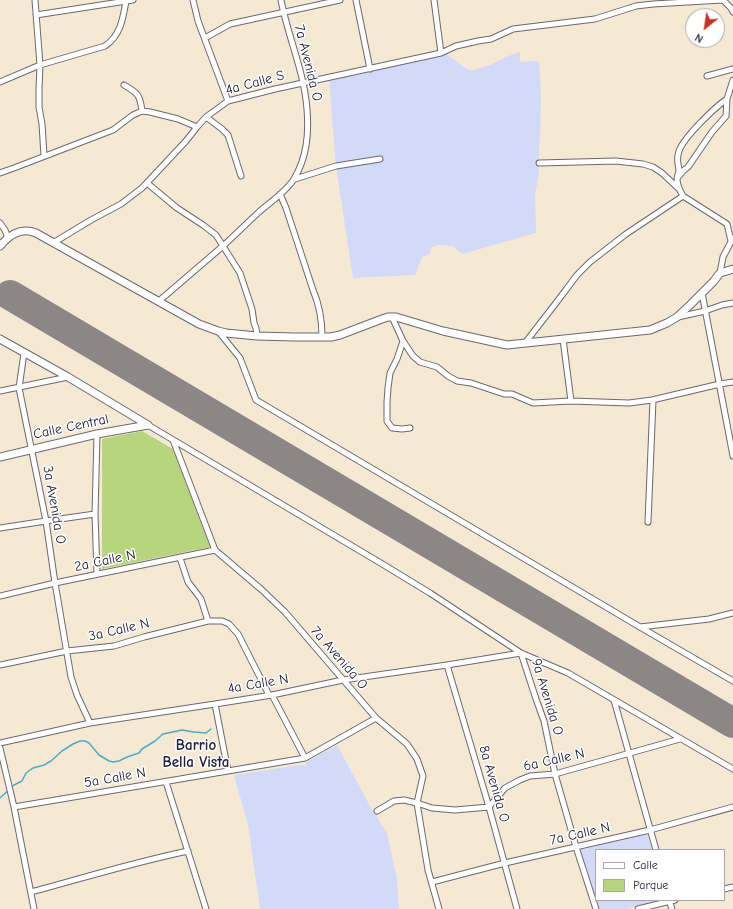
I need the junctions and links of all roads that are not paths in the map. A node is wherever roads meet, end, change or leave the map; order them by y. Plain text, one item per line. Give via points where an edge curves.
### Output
1 (35, 0) edge
2 (133, 0) edge
3 (192, 0) edge
4 (280, 0) edge
5 (340, 0) edge
6 (356, 0) edge
7 (434, 0) edge
8 (722, 0) edge
9 (126, 1) junction
10 (115, 2) edge
11 (283, 12) junction
12 (733, 12) edge
13 (36, 15) junction
14 (205, 38) junction
15 (441, 53) junction
16 (40, 65) junction
17 (370, 69) junction
18 (733, 69) edge
19 (707, 76) dead end
20 (733, 80) edge
21 (0, 82) edge
22 (304, 83) junction
23 (124, 85) dead end
24 (727, 99) junction
25 (228, 101) junction
26 (142, 111) junction
27 (206, 117) junction
28 (197, 126) junction
29 (44, 156) junction
30 (380, 158) dead end
31 (539, 164) dead end
32 (0, 172) edge
33 (241, 176) dead end
34 (295, 178) junction
35 (677, 178) junction
36 (147, 184) junction
37 (679, 189) junction
38 (280, 194) junction
39 (683, 196) junction
40 (0, 223) edge
41 (730, 224) edge
42 (8, 238) junction
43 (732, 239) edge
44 (54, 243) junction
45 (0, 246) edge
46 (223, 246) junction
47 (733, 269) edge
48 (720, 273) junction
49 (702, 293) junction
50 (158, 301) junction
51 (733, 303) edge
52 (705, 311) junction
53 (392, 317) junction
54 (677, 317) junction
55 (218, 332) junction
56 (257, 336) junction
57 (322, 337) junction
58 (0, 339) edge
59 (563, 339) junction
60 (403, 341) junction
61 (525, 343) junction
62 (24, 353) junction
63 (68, 377) junction
64 (733, 382) edge
65 (720, 384) junction
66 (19, 388) junction
67 (0, 391) edge
68 (653, 400) junction
69 (571, 401) junction
70 (148, 425) junction
71 (410, 428) dead end
72 (97, 434) junction
73 (173, 440) junction
74 (32, 449) junction
75 (733, 456) edge
76 (0, 457) edge
77 (95, 514) junction
78 (46, 521) junction
79 (648, 522) dead end
80 (0, 528) edge
81 (216, 550) junction
82 (180, 558) junction
83 (97, 574) junction
84 (55, 583) junction
85 (0, 596) edge
86 (733, 613) edge
87 (208, 622) junction
88 (640, 628) junction
89 (67, 651) junction
90 (521, 653) junction
91 (0, 665) edge
92 (446, 665) junction
93 (343, 680) junction
94 (733, 681) edge
95 (270, 695) junction
96 (614, 700) junction
97 (215, 704) junction
98 (376, 718) junction
99 (90, 723) junction
100 (680, 739) junction
101 (0, 743) edge
102 (0, 748) edge
103 (629, 753) junction
104 (305, 758) junction
105 (733, 769) edge
106 (228, 771) junction
107 (555, 774) junction
108 (166, 782) junction
109 (418, 803) junction
110 (14, 807) junction
111 (489, 807) junction
112 (733, 807) edge
113 (378, 811) dead end
114 (650, 830) junction
115 (576, 847) junction
116 (656, 849) edge
117 (188, 851) junction
118 (505, 863) junction
119 (432, 882) junction
120 (31, 892) junction
121 (667, 901) edge
122 (34, 909) edge
123 (206, 909) edge
124 (439, 909) edge
125 (518, 909) edge
126 (596, 909) edge
127 (638, 909) edge

1 - 13 street
2 - 9 street
3 - 14 street
4 - 11 street, 7a Avenida O
5 - 11 street
6 - 17 street
7 - 15 street
8 - 12 street
8 - 15 street, 4a Calle S via 636,6 595,19 513,29 491,39 456,46
9 - 10 street
9 - 16 street via 122,23 112,42
10 - 13 street
11 - 14 street via 230,24
11 - 22 street, 7a Avenida O
13 - 16 street
14 - 25 street
15 - 17 street, 4a Calle S
16 - 21 street
16 - 29 street via 39,107
17 - 22 street, 4a Calle S
18 - 19 street
20 - 24 street
22 - 25 street, 4a Calle S
22 - 34 street, 7a Avenida O via 308,138
23 - 26 street via 135,92
24 - 35 street via 726,116
24 - 35 street via 684,142 677,160
25 - 27 street, 4a Calle S
26 - 28 street
26 - 29 street via 113,130
27 - 28 street, 4a Calle S
27 - 33 street via 228,135
28 - 36 street, 4a Calle S
29 - 32 street
30 - 34 street via 336,166
31 - 37 street via 616,161 643,164 662,173
34 - 38 street
35 - 37 street
36 - 44 street, 4a Calle S via 121,204
36 - 46 street via 177,208 203,224 216,235
37 - 39 street
38 - 46 street
38 - 57 street via 317,300 322,318
39 - 41 street
39 - 61 street via 590,262 577,275
40 - 42 street
41 - 43 street
42 - 44 street via 25,230
42 - 45 street
43 - 48 street via 723,257
44 - 50 street
46 - 50 street
46 - 56 street via 240,273 252,309
47 - 48 street
48 - 49 street
49 - 52 street
49 - 54 street
50 - 55 street
51 - 52 street
52 - 54 street
52 - 65 street
53 - 57 street via 340,335
53 - 60 street
53 - 61 street via 494,343
54 - 59 street via 650,330
55 - 56 street
55 - 88 street via 240,358 256,400
56 - 57 street
58 - 62 street
59 - 61 street
59 - 69 street
60 - 69 street via 420,362 437,367 457,381 512,394 533,403
60 - 71 street via 390,373 387,421 392,428
62 - 63 street
62 - 66 street, 3a Avenida O
63 - 66 street
63 - 70 street
64 - 65 street
65 - 68 street
65 - 75 street
66 - 67 street
66 - 74 street, 3a Avenida O
68 - 69 street via 629,403
68 - 79 street
70 - 72 street, Calle Central
70 - 73 street
72 - 74 street, Calle Central
72 - 77 street
73 - 81 street, 7a Avenida O
73 - 90 street via 386,566
74 - 76 street, Calle Central
74 - 78 street, 3a Avenida O
77 - 78 street
77 - 83 street
78 - 80 street
78 - 84 street, 3a Avenida O
81 - 82 street, 2a Calle N
81 - 93 street, 7a Avenida O via 285,612
82 - 83 street, 2a Calle N
82 - 87 street via 188,582 201,599
83 - 84 street, 2a Calle N
84 - 85 street, 2a Calle N
84 - 89 street, 3a Avenida O
86 - 88 street via 709,619
87 - 89 street, 3a Calle N via 114,646
87 - 95 street, 3a Calle N via 222,621 229,624 238,634
88 - 94 street
89 - 91 street, 3a Calle N
89 - 99 street, 3a Avenida O via 71,677
90 - 92 street, 4a Calle N
90 - 96 street via 568,673
90 - 107 street, 9a Avenida O via 544,720
92 - 93 street, 4a Calle N
92 - 111 street, 8a Avenida O
93 - 95 street, 4a Calle N
93 - 98 street, 7a Avenida O
95 - 97 street, 4a Calle N
95 - 104 street
96 - 100 street
96 - 103 street
97 - 99 street, 4a Calle N
97 - 106 street
98 - 104 street, 5a Calle N
98 - 109 street, 7a Avenida O via 406,744 417,759 423,776
99 - 101 street, 4a Calle N
100 - 103 street, 6a Calle N
100 - 105 street
102 - 110 street
103 - 107 street, 6a Calle N
103 - 114 street
104 - 106 street, 5a Calle N
106 - 108 street, 5a Calle N
107 - 111 street, 6a Calle N via 530,776 520,780 506,788
107 - 115 street, 9a Avenida O
108 - 110 street, 5a Calle N
108 - 117 street
109 - 111 street via 432,808 455,810
109 - 113 street via 394,801
109 - 119 street, 7a Avenida O
110 - 120 street
111 - 118 street, 8a Avenida O
112 - 114 street, 7a Calle N
114 - 115 street, 7a Calle N
114 - 116 street
115 - 118 street, 7a Calle N
115 - 126 street, 9a Avenida O
117 - 120 street via 107,870
117 - 123 street
118 - 119 street, 7a Calle N
118 - 125 street, 8a Avenida O
119 - 124 street, 7a Avenida O
120 - 122 street
121 - 127 street

